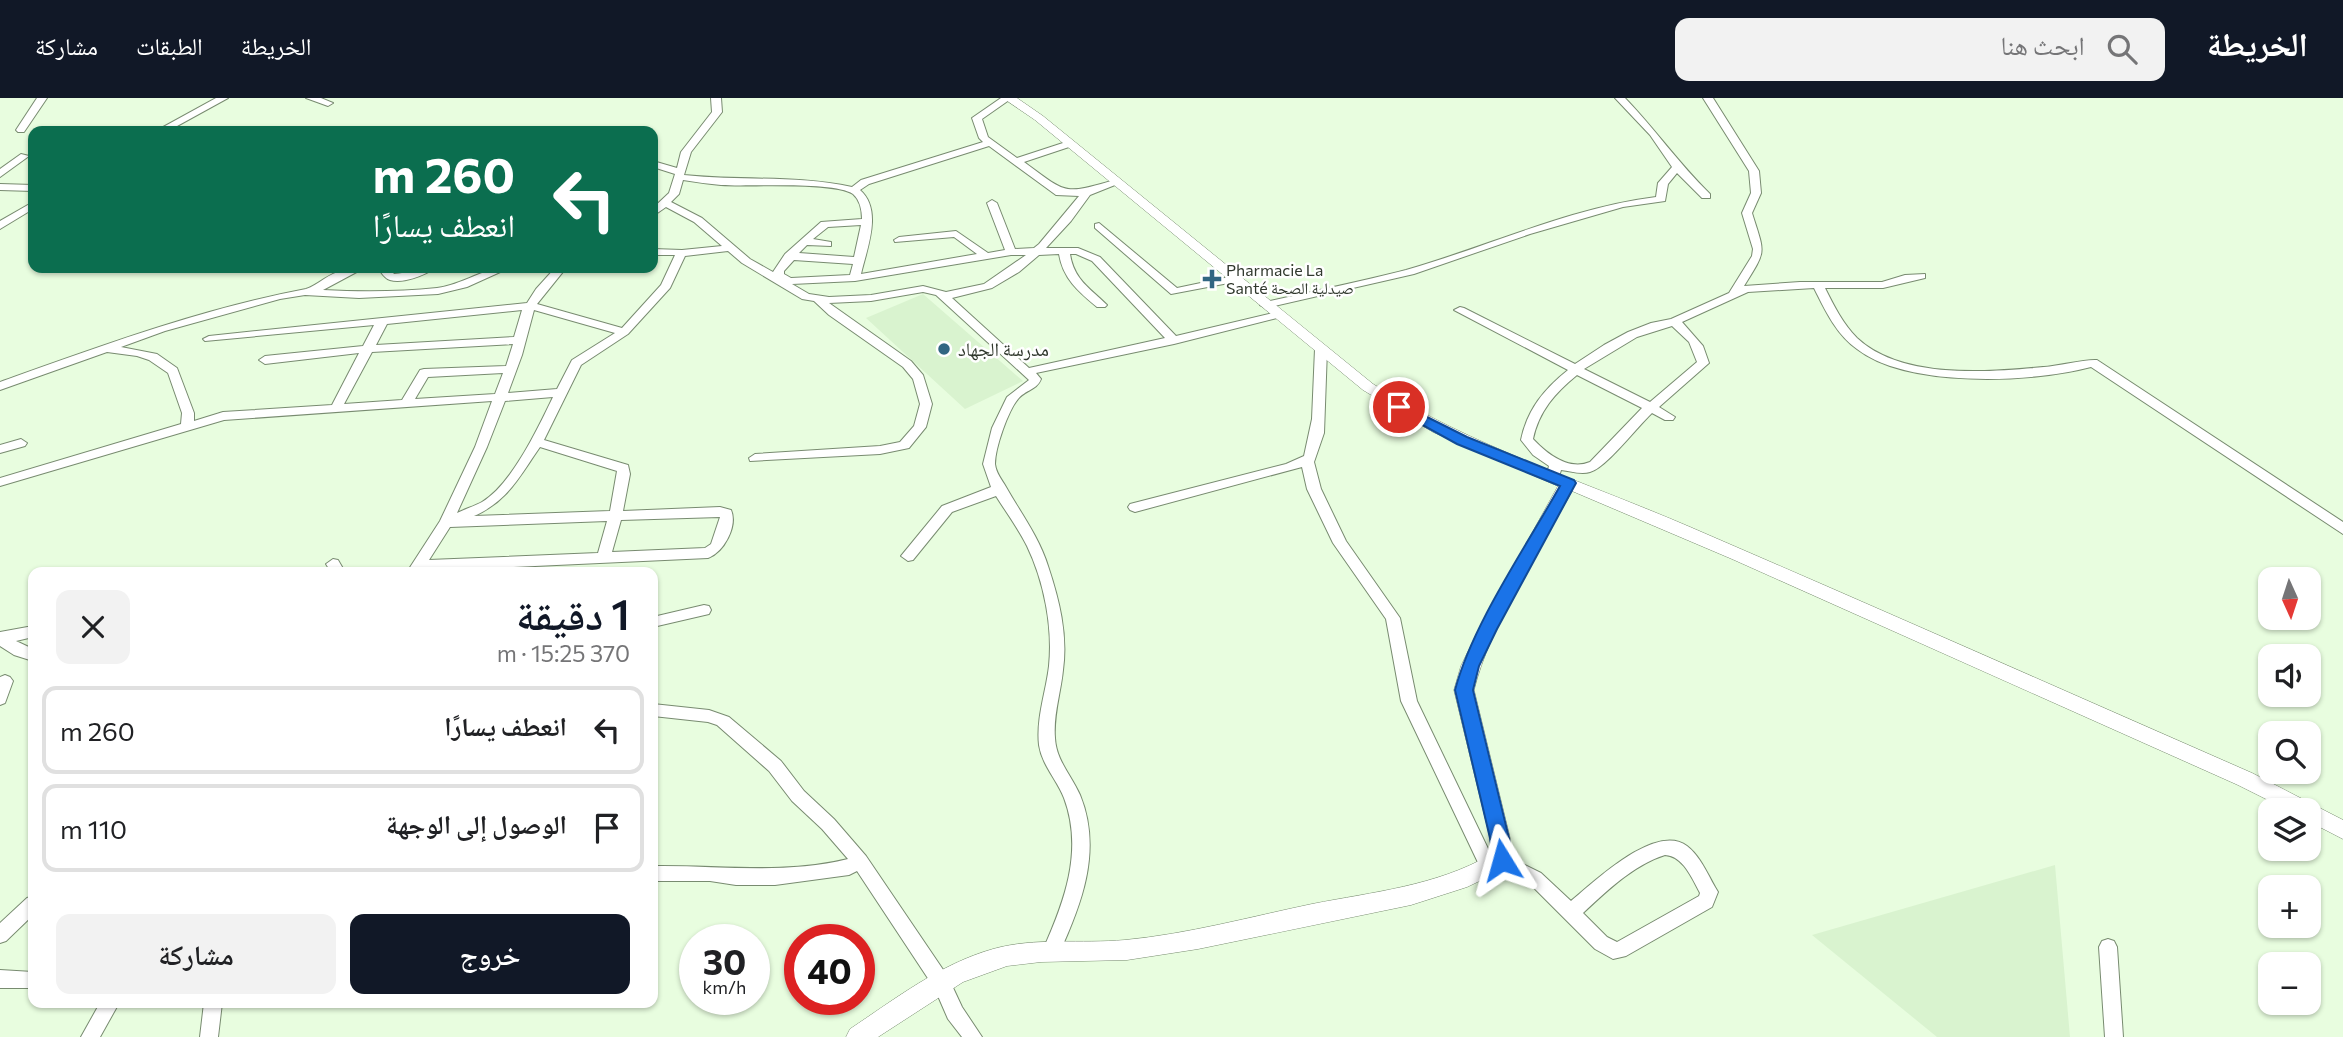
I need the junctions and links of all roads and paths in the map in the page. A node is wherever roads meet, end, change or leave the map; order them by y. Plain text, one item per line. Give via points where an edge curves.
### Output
1 (43, 98) edge
2 (223, 98) edge
3 (311, 98) edge
4 (716, 98) edge
5 (1008, 98) edge
6 (1620, 98) edge
7 (1708, 98) edge
8 (328, 103) dead end
9 (181, 126) edge
10 (21, 130) dead end
11 (990, 143) junction
12 (1069, 145) junction
13 (24, 156) dead end
14 (1017, 161) junction
15 (658, 166) edge
16 (1678, 168) junction
17 (0, 174) edge
18 (680, 174) junction
19 (28, 181) edge
20 (1115, 183) junction
21 (0, 187) edge
22 (20, 187) junction
23 (28, 188) edge
24 (854, 190) junction
25 (1086, 192) junction
26 (1706, 196) dead end
27 (666, 203) junction
28 (992, 203) dead end
29 (28, 209) edge
30 (658, 209) edge
31 (28, 221) edge
32 (867, 222) junction
33 (4, 223) edge
34 (1099, 226) dead end
35 (898, 240) dead end
36 (804, 241) junction
37 (827, 244) dead end
38 (729, 248) junction
39 (1064, 250) junction
40 (1038, 251) junction
41 (658, 252) edge
42 (1011, 252) junction
43 (681, 254) junction
44 (789, 256) junction
45 (986, 256) junction
46 (858, 261) junction
47 (349, 273) edge
48 (387, 273) edge
49 (414, 273) edge
50 (492, 273) edge
51 (557, 273) edge
52 (1921, 276) dead end
53 (855, 278) junction
54 (1234, 279) junction
55 (1818, 285) junction
56 (311, 292) junction
57 (1734, 293) junction
58 (945, 296) junction
59 (818, 299) junction
60 (1101, 305) dead end
61 (530, 306) junction
62 (1272, 310) junction
63 (1460, 310) dead end
64 (382, 322) junction
65 (1674, 322) junction
66 (624, 332) junction
67 (209, 339) dead end
68 (519, 340) junction
69 (1174, 341) junction
70 (106, 348) junction
71 (368, 349) junction
72 (1321, 349) junction
73 (432, 359) junction
74 (265, 360) dead end
75 (511, 369) junction
76 (1576, 370) junction
77 (1026, 372) junction
78 (0, 386) edge
79 (559, 393) junction
80 (500, 399) junction
81 (406, 404) junction
82 (336, 408) junction
83 (1650, 408) junction
84 (1668, 416) dead end
85 (187, 426) junction
86 (537, 442) junction
87 (21, 443) dead end
88 (0, 449) edge
89 (755, 458) dead end
90 (1307, 461) junction
91 (1559, 475) junction
92 (0, 482) edge
93 (1000, 489) junction
94 (1135, 507) dead end
95 (613, 516) junction
96 (446, 522) junction
97 (2343, 529) edge
98 (908, 556) dead end
99 (604, 557) junction
100 (419, 567) edge
101 (435, 567) edge
102 (704, 610) dead end
103 (658, 621) edge
104 (28, 633) edge
105 (1, 638) edge
106 (28, 653) edge
107 (5, 681) dead end
108 (0, 699) edge
109 (658, 711) edge
110 (2282, 798) edge
111 (2321, 818) edge
112 (2343, 830) edge
113 (860, 860) junction
114 (1495, 864) junction
115 (658, 874) edge
116 (28, 909) edge
117 (1570, 913) junction
118 (28, 924) edge
119 (7, 929) edge
120 (2108, 947) dead end
121 (1051, 952) junction
122 (0, 979) edge
123 (28, 980) edge
124 (942, 984) junction
125 (107, 1008) edge
126 (212, 1008) edge
127 (90, 1037) edge
128 (209, 1037) edge
129 (858, 1037) edge
130 (973, 1037) edge
131 (2114, 1037) edge

1 - 10 street
2 - 9 street
3 - 8 street
4 - 18 street via 715,117 690,146
5 - 11 street via 977,118
5 - 12 street
6 - 16 street
7 - 57 street via 1754,171 1756,193 1748,220 1757,256
11 - 14 street
11 - 24 street via 865,182
12 - 14 street
12 - 20 street
13 - 17 street
14 - 25 street via 1060,193
15 - 18 street
16 - 26 street
16 - 62 street via 1663,183 1659,200 1622,204 1410,272
18 - 24 street via 731,183 831,185
18 - 27 street
19 - 22 street
20 - 25 street
20 - 54 street
21 - 22 street
22 - 23 street
24 - 32 street via 863,198
25 - 40 street
27 - 30 street
27 - 38 street via 698,220
28 - 42 street
29 - 33 street
31 - 33 street
32 - 36 street via 828,223
32 - 46 street
34 - 54 street via 1173,291
35 - 45 street via 956,234
36 - 37 street
36 - 44 street
38 - 43 street
38 - 59 street via 797,294
39 - 40 street
39 - 60 street via 1071,278
39 - 69 street via 1096,259
40 - 42 street
40 - 58 street via 1003,279
41 - 43 street
42 - 45 street
43 - 66 street via 666,286
44 - 46 street
44 - 53 street via 778,271 783,279
45 - 53 street
46 - 53 street
47 - 56 street
48 - 49 street via 398,278
50 - 56 street via 438,291 359,296
51 - 61 street
52 - 55 street via 1883,285
54 - 62 street
55 - 57 street
55 - 97 street via 1857,344 1908,368 2010,372 2094,363
56 - 70 street via 204,315
57 - 65 street
58 - 59 street via 923,289 871,298
58 - 77 street
59 - 89 street via 907,364 919,378 926,404 920,428 904,445 880,450
61 - 64 street
61 - 66 street
61 - 68 street
62 - 69 street
62 - 72 street
63 - 76 street
64 - 67 street
64 - 71 street
65 - 76 street via 1605,349
65 - 83 street via 1689,335 1704,360
66 - 79 street via 579,360
68 - 73 street
68 - 75 street
69 - 77 street
70 - 78 street
70 - 85 street via 166,364 186,404
71 - 73 street
71 - 74 street
71 - 82 street
72 - 90 street via 1315,444
72 - 91 street via 1368,387 1419,419 1462,441
73 - 75 street
73 - 81 street
75 - 80 street
76 - 83 street
76 - 91 street via 1539,406 1527,433 1527,440
77 - 93 street via 1035,382 1011,399 993,443 989,465
79 - 80 street
79 - 86 street
80 - 81 street
80 - 96 street
81 - 82 street
82 - 85 street via 223,416
83 - 84 street
83 - 91 street via 1591,468
85 - 92 street
86 - 95 street via 623,468 626,474
86 - 96 street via 495,500
87 - 88 street
90 - 94 street
90 - 114 street via 1314,489 1340,543 1394,618 1409,701
91 - 110 street
91 - 114 street via 1470,666 1464,690 1500,838
93 - 98 street via 947,509
93 - 121 street via 1037,551 1049,593 1057,658 1046,742 1080,823 1078,883
95 - 96 street
95 - 99 street
95 - 99 street via 720,512 727,518 717,547 708,553
96 - 100 street
99 - 101 street
102 - 103 street
104 - 105 street
105 - 106 street
107 - 108 street
109 - 113 street via 723,721 775,766
111 - 112 street
113 - 115 street via 849,867 775,877
113 - 124 street
114 - 117 street via 1535,878
114 - 121 street via 1460,880 1390,899 1182,943 1124,951
116 - 119 street
117 - 117 street via 1601,943 1620,950 1706,901 1709,892 1685,856 1676,848 1665,847 1629,863
118 - 119 street
120 - 131 street
121 - 124 street via 992,959
122 - 123 street
124 - 129 street
124 - 130 street
125 - 127 street
126 - 128 street

